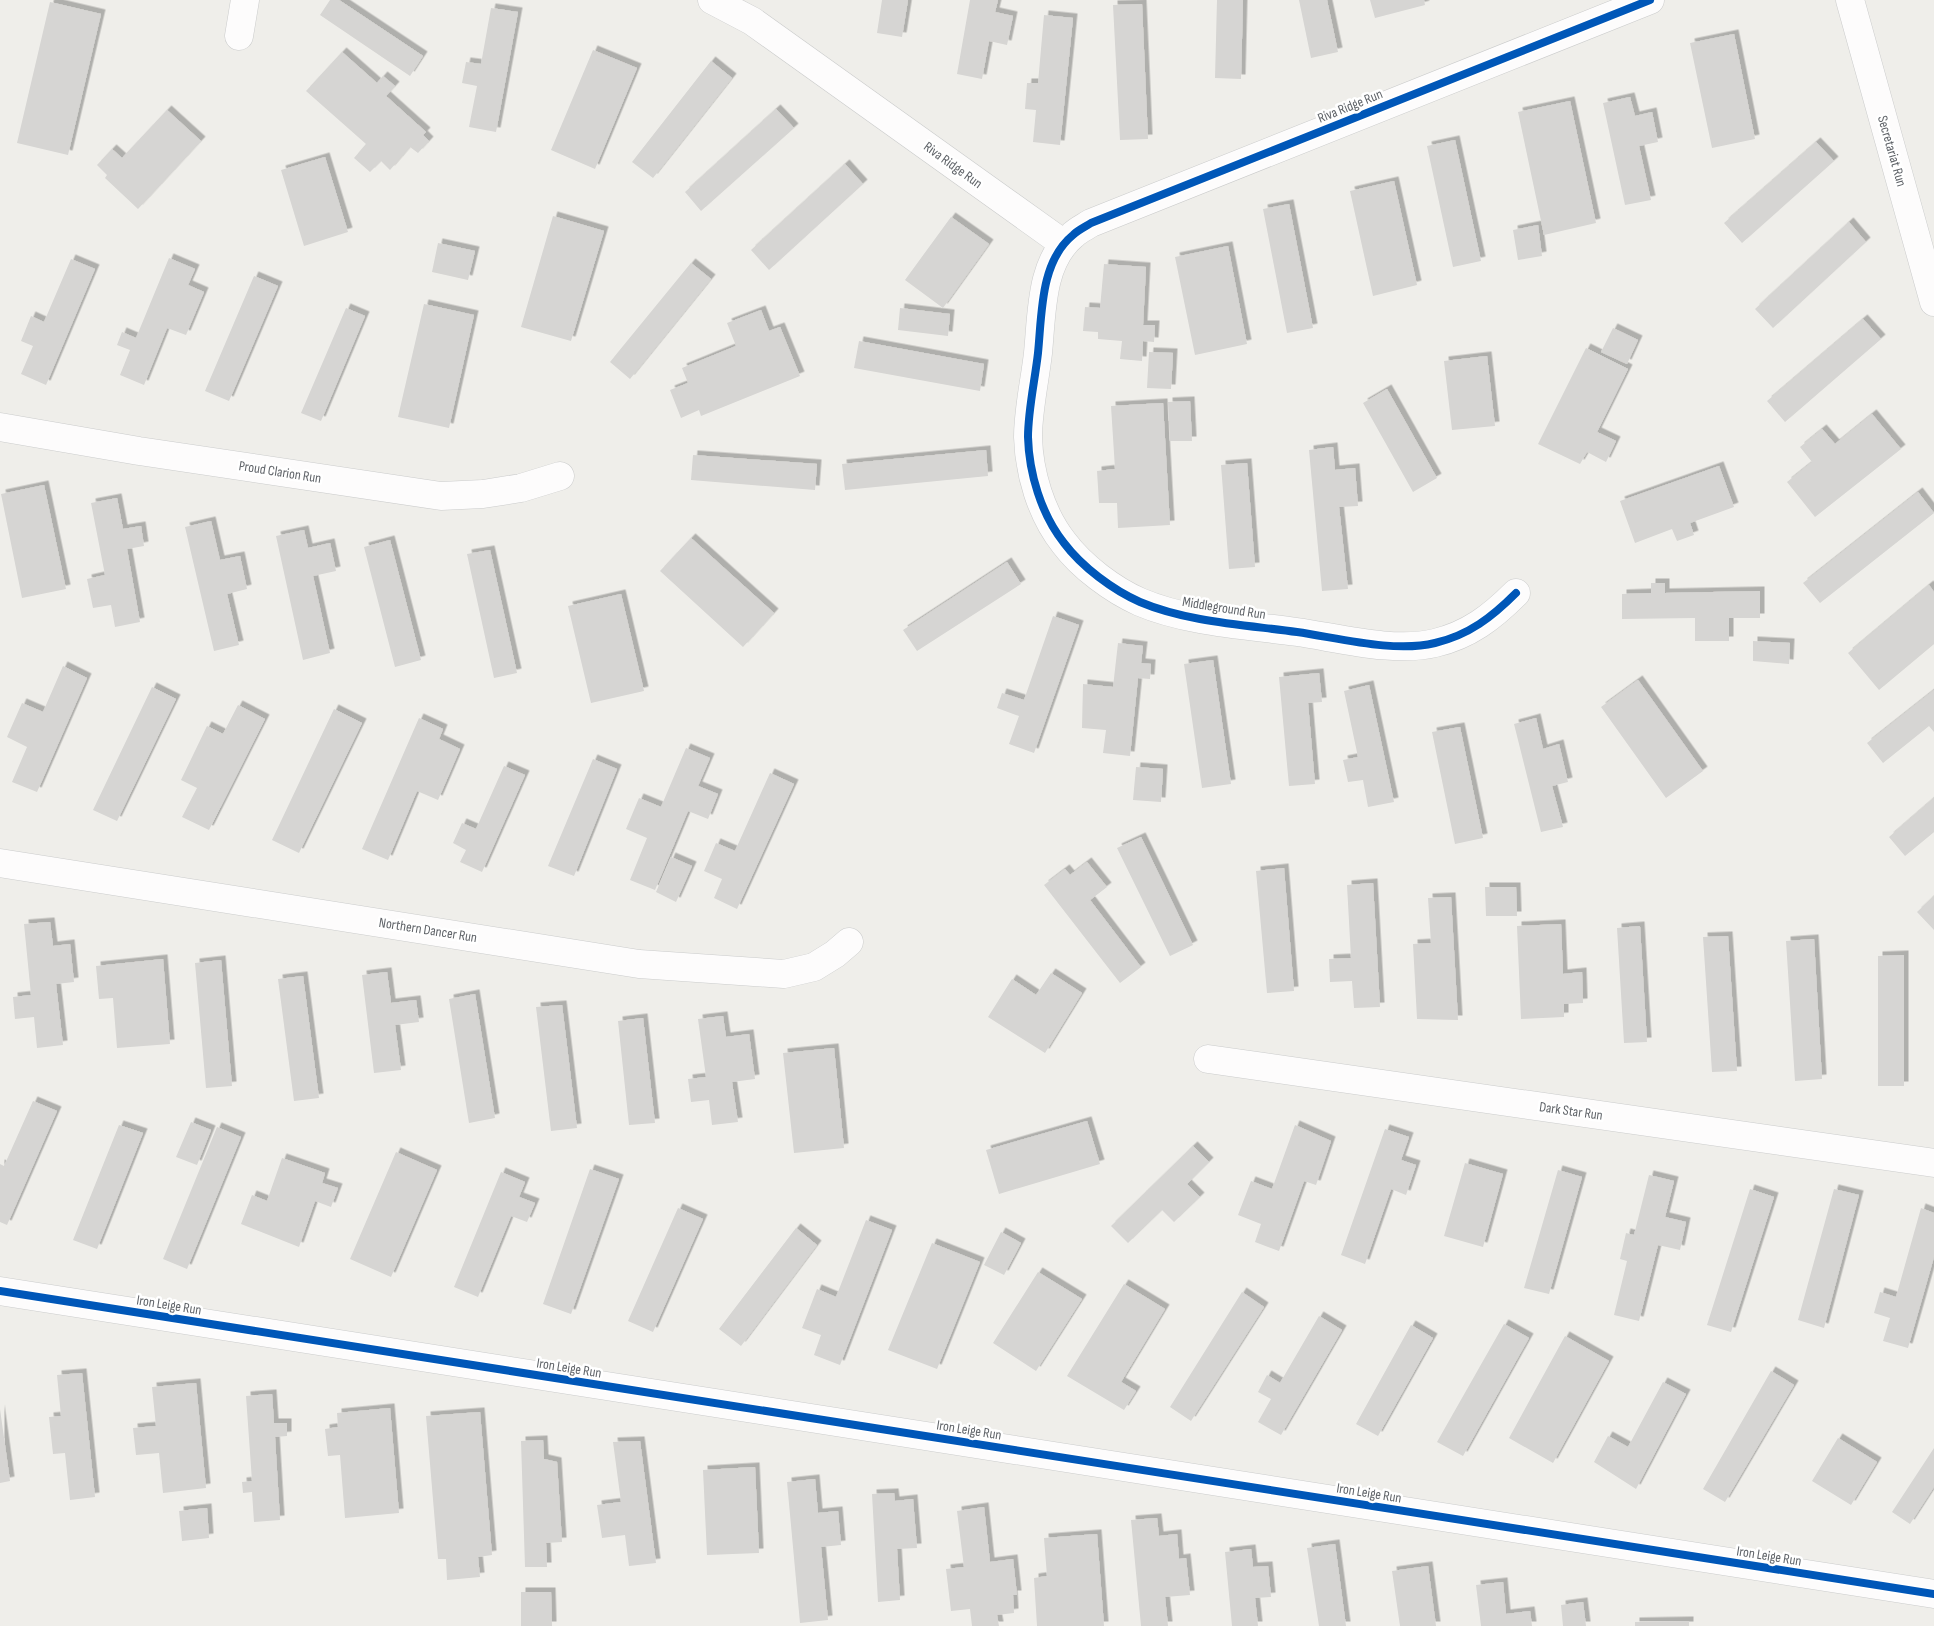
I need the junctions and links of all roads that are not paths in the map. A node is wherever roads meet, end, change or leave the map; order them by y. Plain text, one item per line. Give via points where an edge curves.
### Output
1 (244, 0) edge
2 (712, 0) edge
3 (1650, 0) edge
4 (1850, 0) edge
5 (239, 36) dead end
6 (1064, 244) junction
7 (1934, 302) edge
8 (0, 427) edge
9 (560, 476) dead end
10 (1516, 593) dead end
11 (0, 864) edge
12 (850, 942) dead end
13 (1208, 1059) dead end
14 (1934, 1163) edge
15 (0, 1291) edge
16 (1934, 1594) edge

1 - 5 street
2 - 6 street, Riva Ridge Run via 752,21
3 - 6 street, Riva Ridge Run via 1091,223
4 - 7 street, Secretariat Run
6 - 10 street, Middleground Run via 1049,271 1028,436 1031,469 1046,515 1064,543 1091,573 1140,602 1184,616 1396,647 1434,643 1463,634 1495,614
8 - 9 street, Proud Clarion Run via 441,496 521,488
11 - 12 street, Northern Dancer Run via 639,964 784,974 814,967
13 - 14 street, Dark Star Run
15 - 16 street, Iron Leige Run

